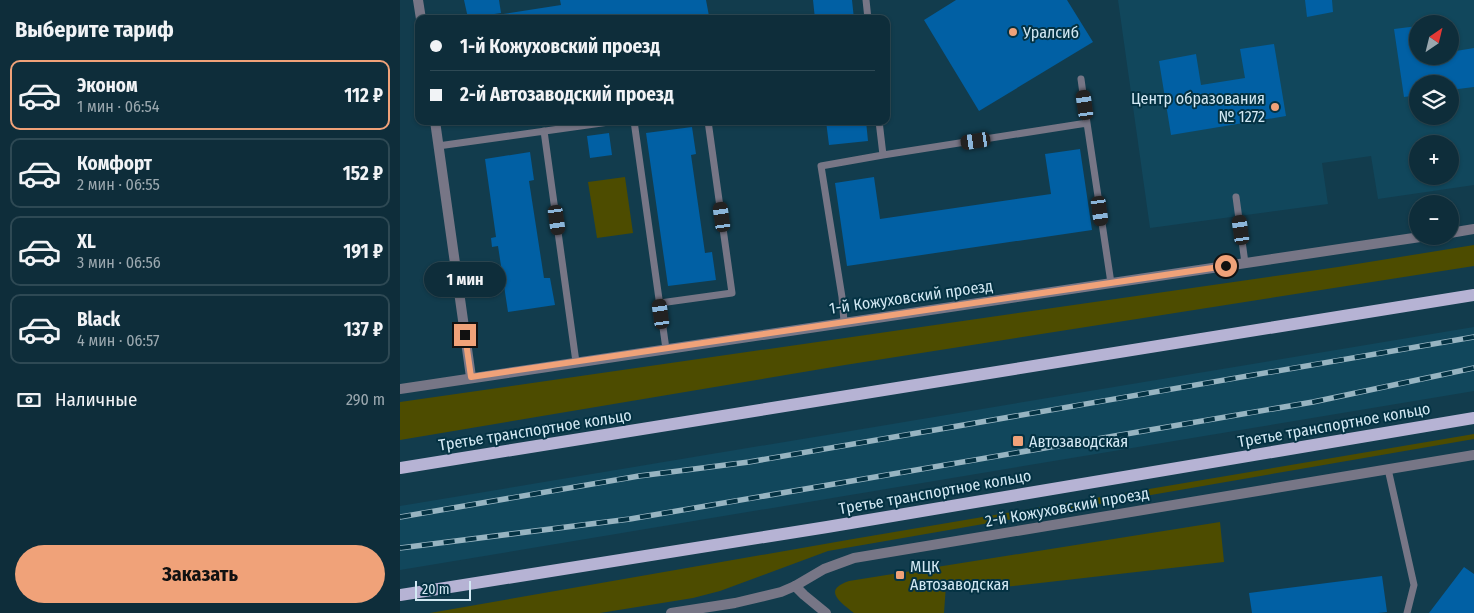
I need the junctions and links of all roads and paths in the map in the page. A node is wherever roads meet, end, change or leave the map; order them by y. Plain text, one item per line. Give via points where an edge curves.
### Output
1 (418, 0) edge
2 (866, 0) edge
3 (420, 15) edge
4 (868, 15) edge
5 (1081, 79) dead end
6 (1087, 123) junction
7 (435, 125) edge
8 (587, 125) edge
9 (635, 125) edge
10 (709, 125) edge
11 (879, 125) edge
12 (544, 131) junction
13 (438, 146) junction
14 (883, 156) junction
15 (1236, 198) dead end
16 (1474, 229) edge
17 (1459, 232) edge
18 (1409, 239) edge
19 (1245, 263) junction
20 (1110, 283) junction
21 (1474, 295) edge
22 (660, 304) junction
23 (844, 322) junction
24 (666, 348) junction
25 (576, 362) junction
26 (471, 377) junction
27 (400, 389) edge
28 (1474, 418) edge
29 (1474, 455) edge
30 (400, 468) edge
31 (1388, 469) junction
32 (796, 586) junction
33 (400, 595) edge
34 (672, 613) edge
35 (826, 613) edge
36 (1407, 613) edge

1 - 3 street
2 - 4 lane
5 - 6 lane
6 - 14 lane
6 - 20 lane
7 - 13 street
8 - 12 lane
9 - 22 lane
10 - 22 lane via 732,293
11 - 14 lane
12 - 13 lane
12 - 25 lane
13 - 26 street
14 - 23 lane via 821,166
15 - 19 lane
16 - 17 street
18 - 19 street, 1-й Кожуховский проезд
19 - 20 street, 1-й Кожуховский проезд
20 - 23 street, 1-й Кожуховский проезд
21 - 30 main road, Третье транспортное кольцо
22 - 24 lane
23 - 24 street, 1-й Кожуховский проезд
24 - 25 street, 1-й Кожуховский проезд
25 - 26 street, 1-й Кожуховский проезд
26 - 27 street, 1-й Кожуховский проезд
28 - 33 main road, Третье транспортное кольцо
29 - 31 street, 2-й Кожуховский проезд
31 - 32 street, 2-й Кожуховский проезд via 854,558 824,568
31 - 36 lane via 1414,585
32 - 34 street, 2-й Кожуховский проезд via 782,592
32 - 35 street

